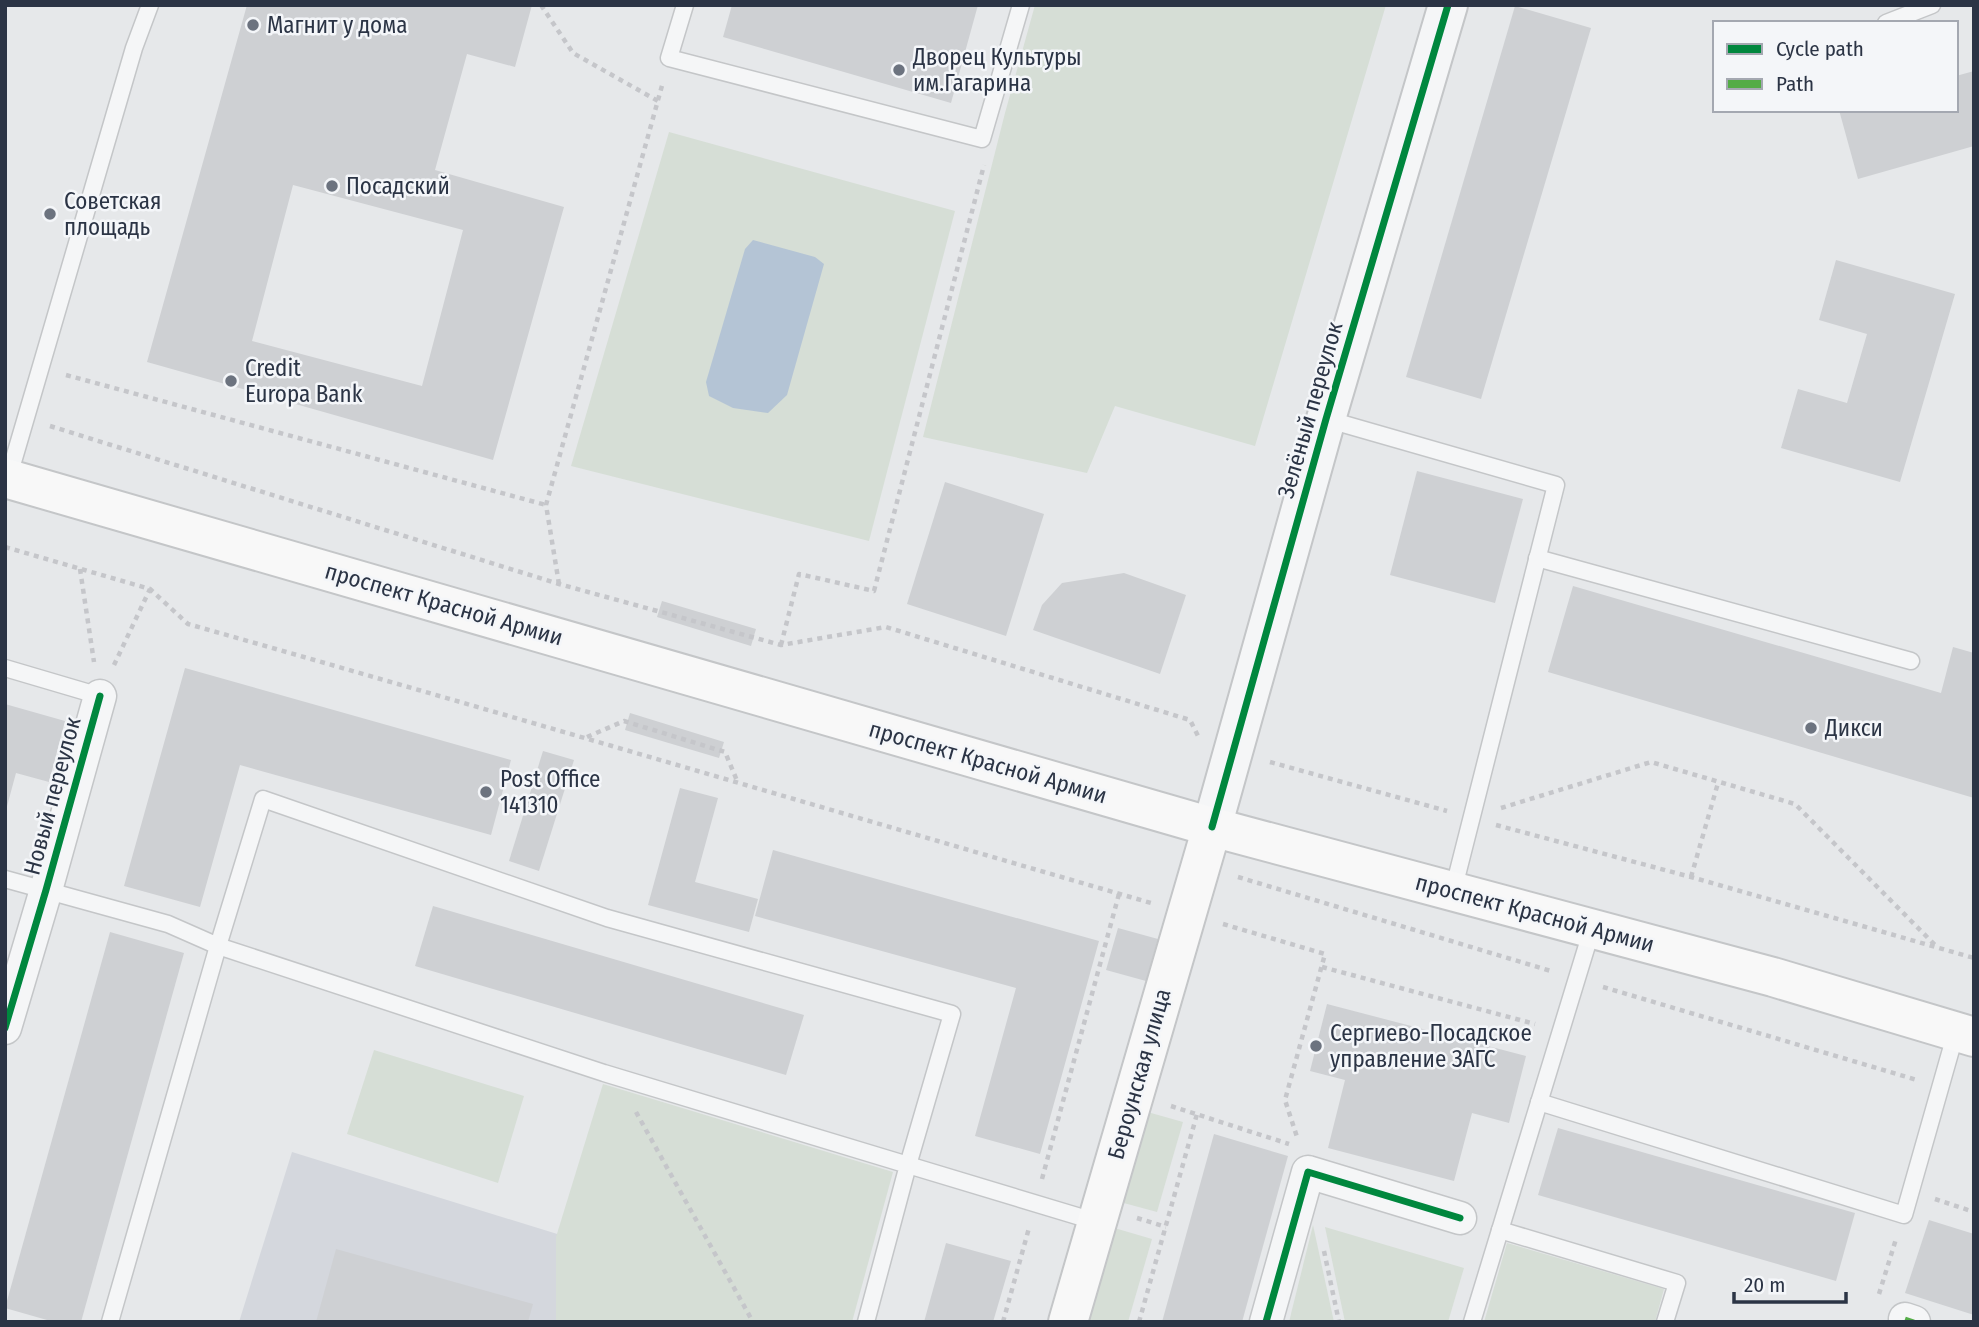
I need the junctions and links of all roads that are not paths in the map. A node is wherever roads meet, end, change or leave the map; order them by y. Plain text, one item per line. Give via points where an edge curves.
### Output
1 (150, 5) edge
2 (685, 5) edge
3 (1021, 5) edge
4 (1448, 5) edge
5 (1933, 5) edge
6 (1891, 21) edge
7 (1326, 419) junction
8 (7, 478) edge
9 (1537, 558) junction
10 (1911, 661) dead end
11 (5, 668) edge
12 (100, 696) joint
13 (1212, 827) junction
14 (5, 879) edge
15 (46, 890) junction
16 (1452, 891) junction
17 (1592, 929) junction
18 (218, 946) junction
19 (5, 1028) edge
20 (1965, 1035) edge
21 (1539, 1102) junction
22 (908, 1165) junction
23 (1460, 1217) dead end
24 (1097, 1222) junction
25 (1500, 1230) junction
26 (110, 1322) edge
27 (866, 1322) edge
28 (1068, 1322) edge
29 (1266, 1322) edge
30 (1472, 1322) edge
31 (1665, 1322) edge

1 - 8 lane
2 - 3 lane via 669,58 982,139
4 - 7 street, Зелёный переулок
5 - 6 lane
7 - 9 lane via 1556,485
7 - 13 street, Зелёный переулок
8 - 13 main road, проспект Красной Армии
9 - 10 lane
9 - 16 lane
11 - 12 lane
12 - 15 street, Новый переулок
13 - 16 main road, проспект Красной Армии
13 - 24 main road, Бероунская улица
14 - 15 lane
15 - 18 lane via 168,924
15 - 19 street, Новый переулок
16 - 17 main road, проспект Красной Армии
17 - 20 main road, проспект Красной Армии
17 - 21 lane
18 - 22 lane via 616,1076
18 - 22 lane via 263,799 607,918 952,1014
18 - 26 lane
20 - 21 lane via 1904,1215
21 - 25 lane
22 - 24 lane
22 - 27 lane
23 - 29 street via 1308,1172
24 - 28 main road, Бероунская улица
25 - 30 lane
25 - 31 lane via 1677,1283

